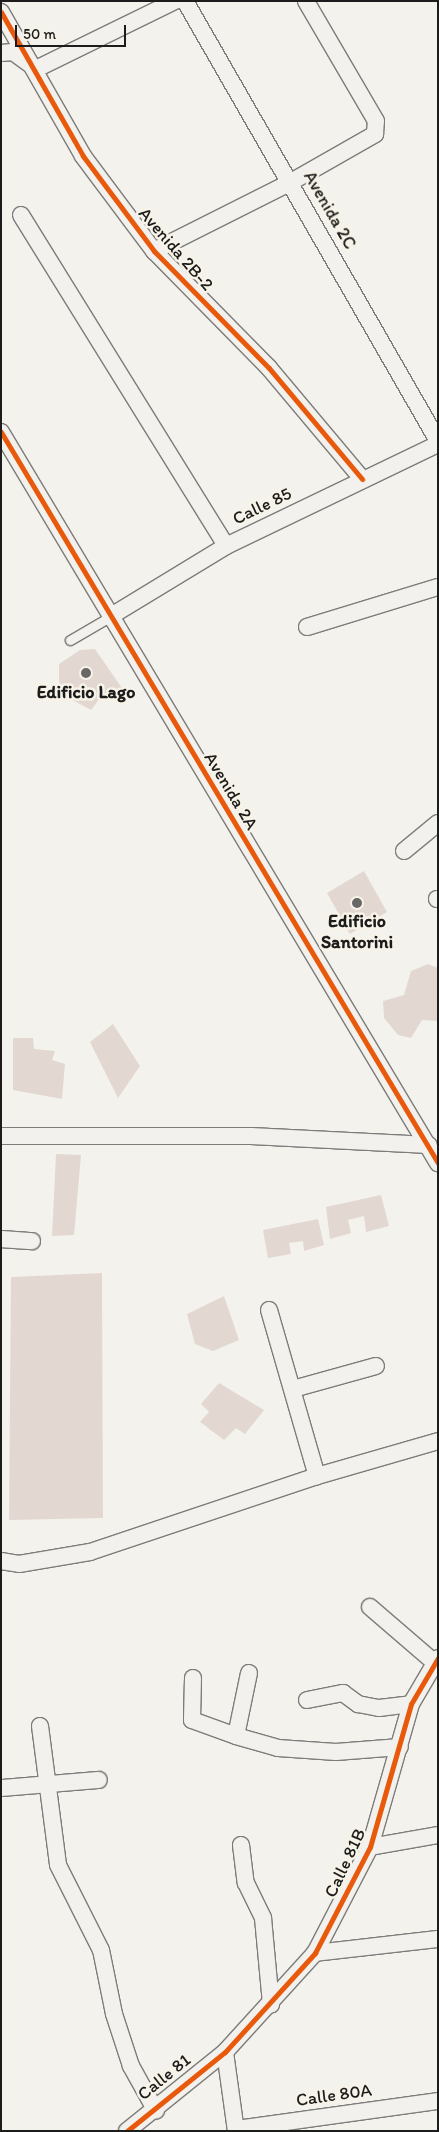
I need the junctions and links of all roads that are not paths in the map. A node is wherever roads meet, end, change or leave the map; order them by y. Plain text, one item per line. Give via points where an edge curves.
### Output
1 (175, 1) edge
2 (185, 1) edge
3 (306, 1) edge
4 (1, 12) edge
5 (1, 53) edge
6 (36, 69) junction
7 (291, 182) junction
8 (21, 215) dead end
9 (154, 251) junction
10 (1, 432) edge
11 (438, 442) edge
12 (362, 479) junction
13 (226, 546) junction
14 (438, 587) edge
15 (112, 616) junction
16 (307, 626) dead end
17 (70, 640) dead end
18 (438, 823) edge
19 (404, 852) dead end
20 (1, 1136) edge
21 (422, 1142) junction
22 (438, 1149) edge
23 (438, 1163) edge
24 (1, 1239) edge
25 (32, 1241) dead end
26 (269, 1310) dead end
27 (376, 1366) dead end
28 (293, 1389) junction
29 (438, 1441) edge
30 (317, 1476) junction
31 (1, 1561) edge
32 (370, 1608) dead end
33 (436, 1660) edge
34 (249, 1673) dead end
35 (193, 1678) dead end
36 (306, 1700) dead end
37 (410, 1704) junction
38 (40, 1726) dead end
39 (236, 1736) junction
40 (400, 1747) junction
41 (99, 1780) dead end
42 (49, 1784) junction
43 (1, 1788) edge
44 (438, 1835) edge
45 (241, 1845) dead end
46 (370, 1847) junction
47 (438, 1939) edge
48 (316, 1953) junction
49 (271, 2005) junction
50 (225, 2052) junction
51 (438, 2100) edge
52 (156, 2111) junction
53 (236, 2130) edge
54 (127, 2131) edge

1 - 6 street
2 - 7 street, Avenida 2C
3 - 7 street via 377,128 370,138
4 - 6 street, Avenida 2B-2
5 - 6 street via 13,52
6 - 9 street, Avenida 2B-2 via 83,156
7 - 9 street
7 - 11 street, Avenida 2C
8 - 13 street
9 - 12 street, Avenida 2B-2 via 269,368
10 - 15 street, Avenida 2A
11 - 12 street, Calle 85
12 - 13 street, Calle 85
13 - 15 street, Calle 85
14 - 16 street
15 - 17 lane
15 - 21 street, Avenida 2A
18 - 19 street
20 - 21 street via 251,1136
21 - 22 street
21 - 23 street, Avenida 2A
24 - 25 street
26 - 28 street
27 - 28 street
28 - 30 street
29 - 30 street
30 - 31 street via 90,1552 19,1564
32 - 33 street
33 - 37 street, Calle 81B
34 - 39 street
35 - 39 street via 192,1720
36 - 37 street via 343,1693 358,1704 379,1708
37 - 40 street, Calle 81B
38 - 42 street
39 - 40 street via 278,1748 336,1752
40 - 46 street, Calle 81B
41 - 42 street
42 - 43 street
42 - 52 street via 58,1865 102,1950 114,2014 131,2066
44 - 46 street
45 - 49 street via 246,1883 263,1918
46 - 48 street, Calle 81B
47 - 48 street
48 - 49 street, Calle 81B
49 - 50 street, Calle 81B
50 - 52 street, Calle 81
50 - 53 street
51 - 53 street, Calle 80A
52 - 54 street, Calle 81

